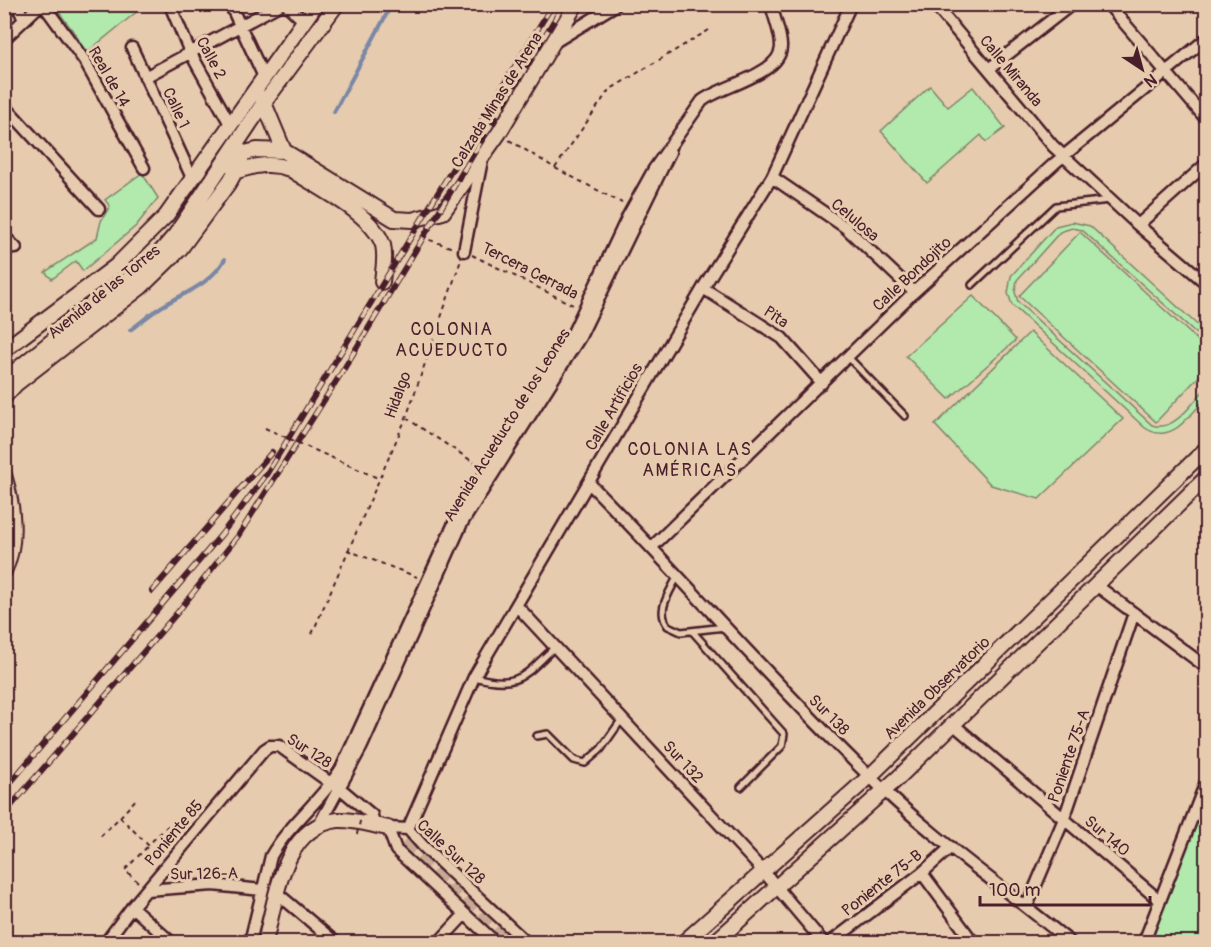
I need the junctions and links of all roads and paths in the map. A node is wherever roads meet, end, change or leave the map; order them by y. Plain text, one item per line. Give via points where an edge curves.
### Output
1 (42, 4) edge
2 (230, 4) edge
3 (284, 4) edge
4 (316, 4) edge
5 (337, 4) edge
6 (576, 4) edge
7 (617, 4) edge
8 (771, 4) edge
9 (851, 4) edge
10 (934, 4) edge
11 (1072, 4) edge
12 (1108, 4) edge
13 (17, 5) edge
14 (170, 5) edge
15 (4, 10) edge
16 (24, 20) junction
17 (304, 21) junction
18 (240, 27) junction
19 (709, 30) dead end
20 (4, 39) edge
21 (1206, 39) edge
22 (552, 44) junction
23 (132, 48) dead end
24 (190, 52) junction
25 (990, 68) junction
26 (1166, 74) junction
27 (145, 78) junction
28 (261, 80) junction
29 (263, 104) junction
30 (4, 105) edge
31 (1206, 119) edge
32 (230, 124) junction
33 (499, 133) junction
34 (675, 137) junction
35 (238, 140) junction
36 (284, 152) junction
37 (242, 154) junction
38 (483, 156) junction
39 (1065, 156) junction
40 (1206, 164) edge
41 (144, 168) dead end
42 (230, 168) junction
43 (555, 168) junction
44 (772, 177) junction
45 (193, 180) junction
46 (1112, 200) junction
47 (632, 208) junction
48 (99, 209) dead end
49 (1138, 225) junction
50 (4, 236) edge
51 (421, 237) dead end
52 (16, 248) dead end
53 (464, 251) junction
54 (382, 282) dead end
55 (1206, 283) edge
56 (972, 285) dead end
57 (703, 288) junction
58 (914, 292) junction
59 (584, 311) junction
60 (4, 351) edge
61 (848, 357) junction
62 (4, 380) edge
63 (822, 383) junction
64 (4, 397) edge
65 (905, 416) dead end
66 (406, 418) junction
67 (265, 428) dead end
68 (1206, 449) edge
69 (1196, 459) junction
70 (485, 470) junction
71 (1206, 471) edge
72 (4, 475) edge
73 (1206, 478) edge
74 (380, 479) junction
75 (589, 483) junction
76 (652, 547) junction
77 (347, 550) junction
78 (5, 568) edge
79 (678, 575) junction
80 (427, 581) junction
81 (1096, 585) junction
82 (517, 606) junction
83 (1134, 614) junction
84 (724, 627) junction
85 (693, 632) junction
86 (312, 634) dead end
87 (556, 647) junction
88 (1206, 667) edge
89 (474, 677) junction
90 (622, 718) junction
91 (953, 724) junction
92 (537, 736) dead end
93 (270, 746) joint
94 (869, 777) junction
95 (1206, 782) edge
96 (336, 786) junction
97 (741, 787) dead end
98 (885, 790) junction
99 (138, 797) dead end
100 (362, 813) dead end
101 (120, 817) junction
102 (1064, 819) junction
103 (319, 825) junction
104 (381, 827) junction
105 (408, 828) junction
106 (357, 834) dead end
107 (101, 836) dead end
108 (186, 842) junction
109 (148, 846) junction
110 (951, 847) junction
111 (764, 872) junction
112 (922, 873) junction
113 (777, 887) junction
114 (147, 890) junction
115 (262, 890) junction
116 (277, 893) junction
117 (1160, 900) junction
118 (1027, 906) junction
119 (132, 907) junction
120 (465, 914) junction
121 (106, 942) edge
122 (171, 942) edge
123 (250, 942) edge
124 (265, 942) edge
125 (335, 942) edge
126 (439, 942) edge
127 (495, 942) edge
128 (526, 942) edge
129 (684, 942) edge
130 (715, 942) edge
131 (823, 942) edge
132 (831, 942) edge
133 (973, 942) edge
134 (1071, 942) edge
135 (1144, 942) edge

1 - 16 street
1 - 41 street, Real de 14 via 84,60
2 - 18 street
3 - 17 street
3 - 18 street
4 - 17 street, Avenida de las Torres
5 - 29 street, Avenida de las Torres
6 - 22 street, Calzada Minas de Arena
7 - 22 street
8 - 34 street, Avenida Acueducto de los Leones via 781,43 775,63 712,93 695,108
9 - 44 street, Calle Artificios
10 - 25 street, Calle Miranda
11 - 25 street
12 - 26 street
13 - 15 street
13 - 16 street
14 - 24 street, Calle 2
16 - 20 street
17 - 28 street, Avenida de las Torres
18 - 24 street
18 - 28 street
19 - 43 path via 609,90
21 - 26 street, Calle Bondojito
22 - 33 street, Calzada Minas de Arena
23 - 27 street, Calle 1
24 - 27 street
24 - 32 street, Calle 2
25 - 39 street, Calle Miranda
26 - 31 street
26 - 39 street, Calle Bondojito
27 - 45 street, Calle 1
28 - 29 street
28 - 32 street, Avenida de las Torres
29 - 35 street, Avenida de las Torres
29 - 36 street
30 - 48 street
32 - 35 street
32 - 45 street, Avenida de las Torres
33 - 38 street, Calzada Minas de Arena
33 - 43 path
34 - 47 street, Avenida Acueducto de los Leones
34 - 96 street, Avenida Acueducto de los Leones via 667,162 580,337 462,523 392,684
35 - 37 street
35 - 42 street, Avenida de las Torres
36 - 37 street via 268,149
36 - 38 street, Calzada Minas de Arena via 394,219 412,220 443,212
37 - 42 street, Avenida de las Torres
38 - 53 street
39 - 46 street, Calle Miranda
39 - 58 street, Calle Bondojito
40 - 49 street
42 - 54 street via 280,165 362,217 377,233 383,247
42 - 62 street, Avenida de las Torres via 157,256
42 - 64 street, Avenida de las Torres via 199,226 162,268
43 - 47 path
44 - 57 street, Calle Artificios
44 - 58 street, Celulosa via 845,227
45 - 60 street, Avenida de las Torres via 166,216 116,267
46 - 49 street, Calle Miranda
46 - 56 lane via 1056,206
47 - 59 street, Avenida Acueducto de los Leones
49 - 55 street, Calle Miranda
50 - 52 street
51 - 53 path, Tercera Cerrada
53 - 59 path, Tercera Cerrada
53 - 66 path, Hidalgo
57 - 63 street, Pita via 782,338
57 - 75 street, Calle Artificios
58 - 61 street, Calle Bondojito
59 - 70 street, Avenida Acueducto de los Leones
61 - 63 street, Calle Bondojito
61 - 65 lane
63 - 76 street, Calle Bondojito
66 - 70 path
66 - 74 path, Hidalgo
67 - 74 path
68 - 69 street, Avenida Observatorio
69 - 71 street
69 - 94 street, Avenida Observatorio
70 - 80 street, Avenida Acueducto de los Leones via 456,519
72 - 78 street via 13,538
73 - 81 street
74 - 77 path, Hidalgo
75 - 76 street, Sur 138
75 - 82 street, Calle Artificios
76 - 79 street, Sur 138
77 - 80 path
77 - 86 path, Hidalgo
79 - 84 street, Sur 138
79 - 85 lane via 662,615 671,630
80 - 96 street, Avenida Acueducto de los Leones
81 - 83 street
81 - 91 street
82 - 87 street, Sur 132
82 - 89 street, Calle Artificios
83 - 88 street
83 - 102 street, Poniente 75-A
84 - 85 lane
84 - 94 street, Sur 138
85 - 97 lane via 784,734 782,746
87 - 89 lane via 514,682 497,683
87 - 90 street, Sur 132
89 - 105 street, Calle Artificios
90 - 92 lane via 601,749 585,763 574,760 548,734
90 - 111 street, Sur 132
91 - 98 street
91 - 102 street, Sur 140
93 - 96 street, Sur 128 via 279,746
93 - 108 street, Poniente 85 via 257,756
94 - 98 street, Sur 138
94 - 111 street, Avenida Observatorio
95 - 117 street
96 - 103 street, Avenida Acueducto de los Leones
96 - 104 street, Sur 128
96 - 115 street via 278,843
98 - 110 street, Sur 138
98 - 113 street
99 - 101 path
100 - 106 path, bridge
101 - 107 path
101 - 109 path
102 - 117 street, Sur 140
102 - 118 street, Poniente 75-A
103 - 104 street via 344,820
103 - 116 street via 292,852
104 - 105 street, Calle Sur 128
104 - 120 street, Calle Sur 128 via 396,850
105 - 128 street, Calle Sur 128
108 - 109 path via 168,826
108 - 114 street, Poniente 85
109 - 114 path via 125,870
110 - 112 street, Poniente 75-B
110 - 118 street, Sur 138
111 - 113 street, Sur 132
111 - 129 street, Avenida Observatorio
112 - 132 street, Poniente 75-B
112 - 133 street
113 - 130 street
113 - 131 street, Sur 132
114 - 115 street, Sur 126-A via 213,885
114 - 119 street, Poniente 85
115 - 123 street
116 - 124 street
116 - 125 street
117 - 135 street
118 - 134 street, Sur 138
119 - 121 street, Poniente 85
119 - 122 street
120 - 126 street
120 - 127 street, Calle Sur 128

